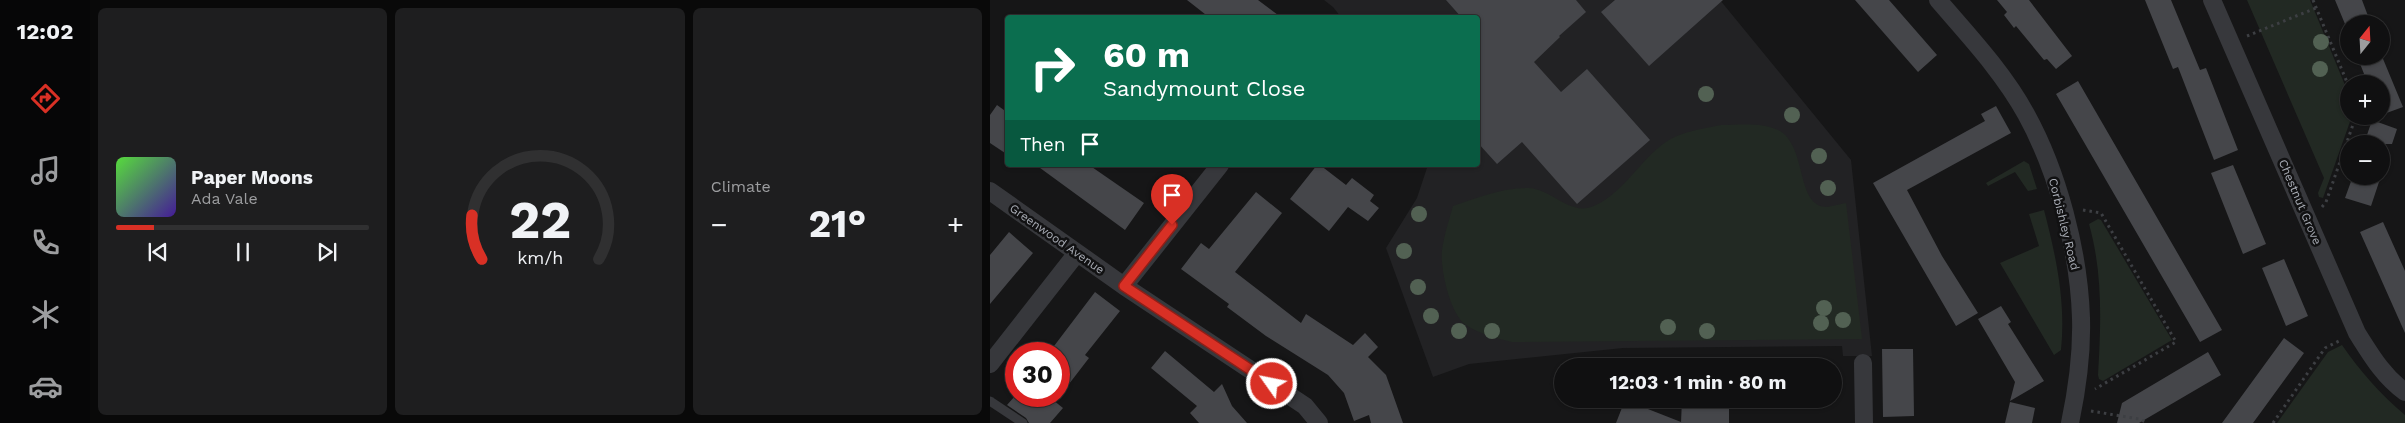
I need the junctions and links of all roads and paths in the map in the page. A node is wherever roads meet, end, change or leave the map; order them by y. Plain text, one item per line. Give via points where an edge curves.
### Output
1 (1938, 0) edge
2 (2212, 0) edge
3 (2313, 0) edge
4 (2316, 8) junction
5 (2230, 44) junction
6 (2344, 75) edge
7 (2353, 125) edge
8 (1218, 167) edge
9 (990, 191) edge
10 (2063, 208) junction
11 (2308, 221) junction
12 (1077, 253) junction
13 (1124, 286) junction
14 (2357, 332) junction
15 (990, 364) edge
16 (1863, 364) dead end
17 (2405, 392) edge
18 (990, 401) edge
19 (2072, 415) edge
20 (1023, 423) edge
21 (1319, 423) edge
22 (1864, 423) edge
23 (2148, 423) edge
24 (2273, 423) edge

1 - 10 street, Corbishley Road via 1991,62 2026,114
2 - 5 street, Chestnut Grove
3 - 4 path
4 - 5 path
4 - 6 path
5 - 11 street, Chestnut Grove
7 - 11 path via 2326,202
8 - 13 street
9 - 12 street, Greenwood Avenue
10 - 19 street, Corbishley Road via 2079,282 2081,318
10 - 19 path via 2101,213 2176,342 2093,390
11 - 14 street, Chestnut Grove
12 - 13 street, Greenwood Avenue
12 - 15 street
13 - 21 street, Greenwood Avenue via 1305,406
14 - 17 street, Chestnut Grove via 2376,364
14 - 24 path via 2325,348
16 - 22 street
18 - 20 lane
19 - 23 path via 2139,419

